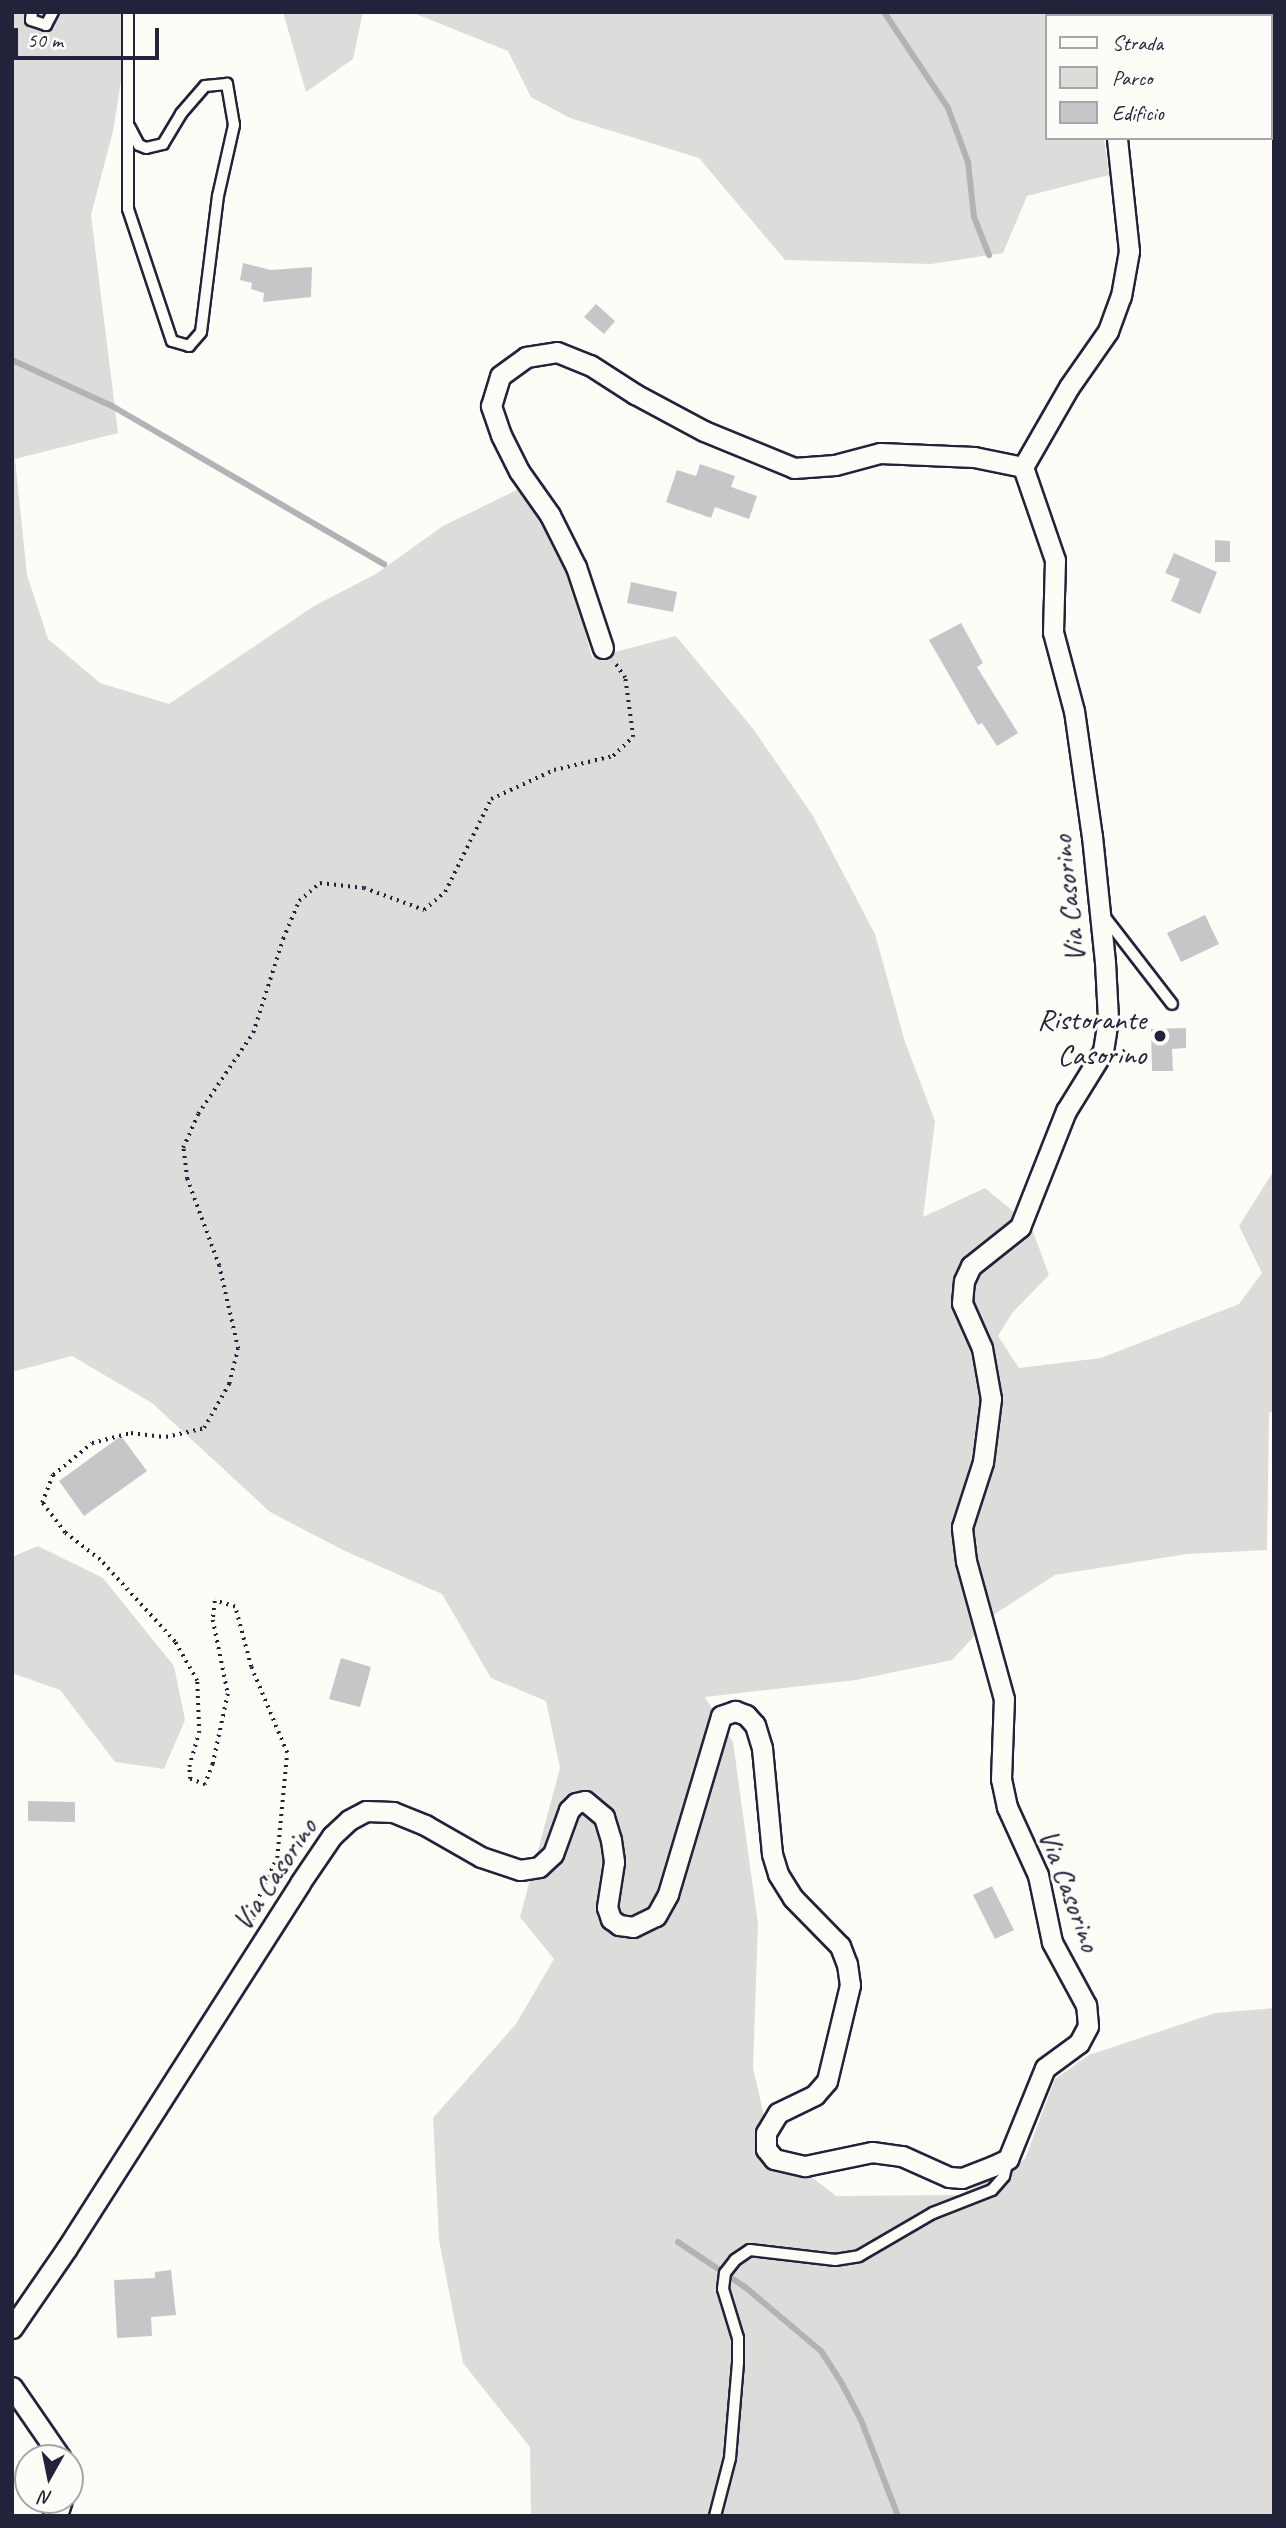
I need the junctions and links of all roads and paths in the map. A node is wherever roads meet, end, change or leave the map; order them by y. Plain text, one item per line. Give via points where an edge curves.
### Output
1 (32, 12) edge
2 (53, 12) edge
3 (128, 12) edge
4 (129, 125) junction
5 (1117, 140) edge
6 (1023, 467) junction
7 (603, 648) joint
8 (1099, 910) junction
9 (1172, 1004) dead end
10 (255, 1956) junction
11 (1008, 2159) junction
12 (12, 2328) edge
13 (12, 2387) edge
14 (51, 2444) edge
15 (715, 2516) edge

1 - 2 lane via 32,20 46,24
3 - 4 lane
4 - 4 lane via 139,145 163,144 205,86 227,84 234,125 218,196 201,332 189,346 172,341 128,209
5 - 6 street via 1129,251 1121,296 1108,331
6 - 7 street via 974,457 880,453 835,465 794,468 704,430 590,365 557,352 526,357 500,376 491,406 519,471 550,515 576,568
6 - 8 street, Via Casorino via 1055,560 1053,632 1074,711
7 - 10 path via 625,678 633,737 613,756 554,770 491,799 444,892 424,910 364,888 320,883 299,901 253,1033 198,1114 183,1148 187,1179 219,1266 238,1349 229,1384 204,1428 166,1437 131,1433 92,1443 53,1475 42,1503 65,1533 100,1560 175,1642 197,1682 199,1733 188,1767 190,1779 205,1785 228,1694 213,1620 215,1601 235,1607 251,1667 286,1753 276,1858 253,1909
8 - 9 lane
8 - 11 street, Via Casorino via 1108,1019 1103,1051 1066,1111 1020,1227 971,1266 962,1303 982,1348 991,1399 983,1462 962,1527 966,1561 1004,1699 1001,1779 1007,1807 1038,1875 1052,1942 1086,2005 1088,2026 1079,2043 1045,2068
10 - 11 street, Via Casorino via 332,1836 349,1819 366,1811 393,1812 481,1857 520,1870 539,1867 553,1854 569,1810 585,1801 604,1817 611,1840 614,1862 607,1907 611,1919 634,1927 646,1924 668,1894 721,1716 734,1711 755,1725 762,1748 778,1874 811,1919 840,1946 850,1985 827,2081 815,2095 778,2113 766,2133 766,2149 774,2159 805,2166 872,2152 902,2156 949,2177 962,2178
10 - 12 street, Via Casorino
11 - 15 lane via 1004,2176 992,2190 933,2213 859,2256 835,2260 750,2250 735,2260 725,2273 723,2289 738,2338 738,2362 730,2458
13 - 14 street

